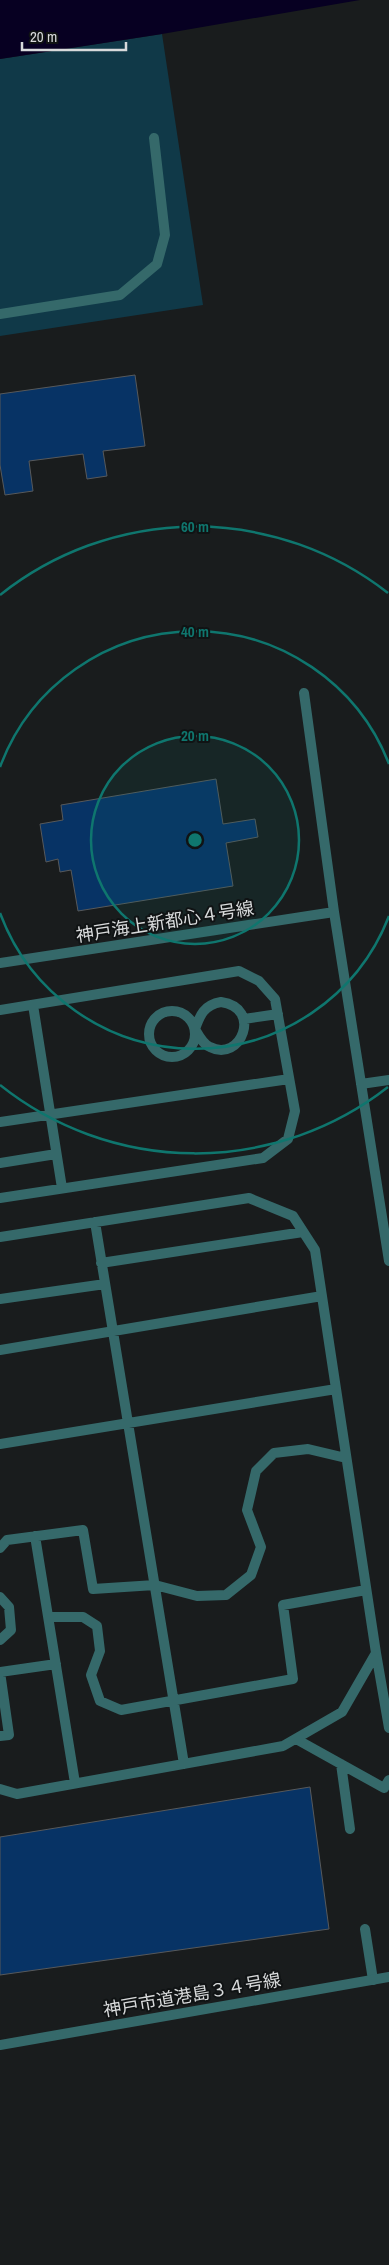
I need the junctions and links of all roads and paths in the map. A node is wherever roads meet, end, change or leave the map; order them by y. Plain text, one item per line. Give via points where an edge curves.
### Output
1 (154, 138) dead end
2 (0, 314) edge
3 (304, 693) dead end
4 (334, 912) junction
5 (0, 963) edge
6 (33, 1005) junction
7 (0, 1010) edge
8 (278, 1014) junction
9 (244, 1020) junction
10 (195, 1029) junction
11 (289, 1079) junction
12 (389, 1080) edge
13 (361, 1084) junction
14 (50, 1114) junction
15 (0, 1122) edge
16 (56, 1154) junction
17 (0, 1163) edge
18 (62, 1188) junction
19 (0, 1198) edge
20 (95, 1222) junction
21 (304, 1232) junction
22 (0, 1237) edge
23 (389, 1261) edge
24 (102, 1263) junction
25 (106, 1284) junction
26 (322, 1296) junction
27 (0, 1299) edge
28 (113, 1332) junction
29 (0, 1350) edge
30 (336, 1389) junction
31 (128, 1423) junction
32 (0, 1444) edge
33 (346, 1458) junction
34 (35, 1536) junction
35 (0, 1548) edge
36 (155, 1585) junction
37 (366, 1590) junction
38 (0, 1597) edge
39 (50, 1617) junction
40 (0, 1640) edge
41 (376, 1652) junction
42 (56, 1664) junction
43 (174, 1702) junction
44 (389, 1728) edge
45 (0, 1736) edge
46 (296, 1739) junction
47 (184, 1764) junction
48 (341, 1764) junction
49 (389, 1780) edge
50 (75, 1783) junction
51 (0, 1788) edge
52 (350, 1829) dead end
53 (365, 1929) dead end
54 (389, 1977) edge
55 (373, 1980) junction
56 (0, 2045) edge

1 - 2 street via 165,235 157,264 120,295
3 - 4 street
4 - 5 street, 神戸海上新都心４号線
4 - 13 street
6 - 7 street
6 - 8 street via 240,972 259,981 275,999
6 - 14 street
8 - 9 street
8 - 11 street
9 - 10 street via 241,1013 228,1003 213,1004 201,1014
9 - 10 street via 243,1035 226,1050 210,1048
10 - 10 street via 188,1017 168,1011 161,1013 152,1023 150,1038 158,1052 173,1057 181,1055 192,1045
11 - 14 street
11 - 18 street via 295,1111 288,1139 262,1158
12 - 13 street
13 - 23 street
14 - 15 street
14 - 16 street
16 - 17 street
16 - 18 street
18 - 19 street
20 - 21 street via 249,1198 293,1216
20 - 22 street
20 - 24 street
21 - 24 street
21 - 26 street via 315,1250
24 - 25 street
25 - 27 street
25 - 28 street
26 - 28 street
26 - 30 street
28 - 29 street
28 - 31 street
30 - 31 street
30 - 33 street
31 - 32 street
31 - 36 street
33 - 36 street via 308,1449 274,1453 256,1471 247,1510 261,1547 250,1575 226,1595 197,1596
33 - 37 street
34 - 35 street via 7,1540
34 - 36 street via 83,1530 93,1589
34 - 39 street
36 - 43 street
37 - 41 street
37 - 43 street via 283,1605 293,1679
38 - 40 street via 9,1607 11,1630
39 - 42 street
39 - 43 street via 83,1617 97,1626 100,1651 91,1675 100,1701 120,1710
41 - 44 street
41 - 46 street via 342,1712
42 - 45 street via 0,1672 9,1735
42 - 50 street
43 - 47 street
46 - 47 street via 283,1746
46 - 48 street
47 - 50 street
48 - 49 street via 384,1788
48 - 52 street
50 - 51 street via 17,1794
53 - 55 street
54 - 55 street, 神戸市道港島３４号線
55 - 56 street, 神戸市道港島３４号線

